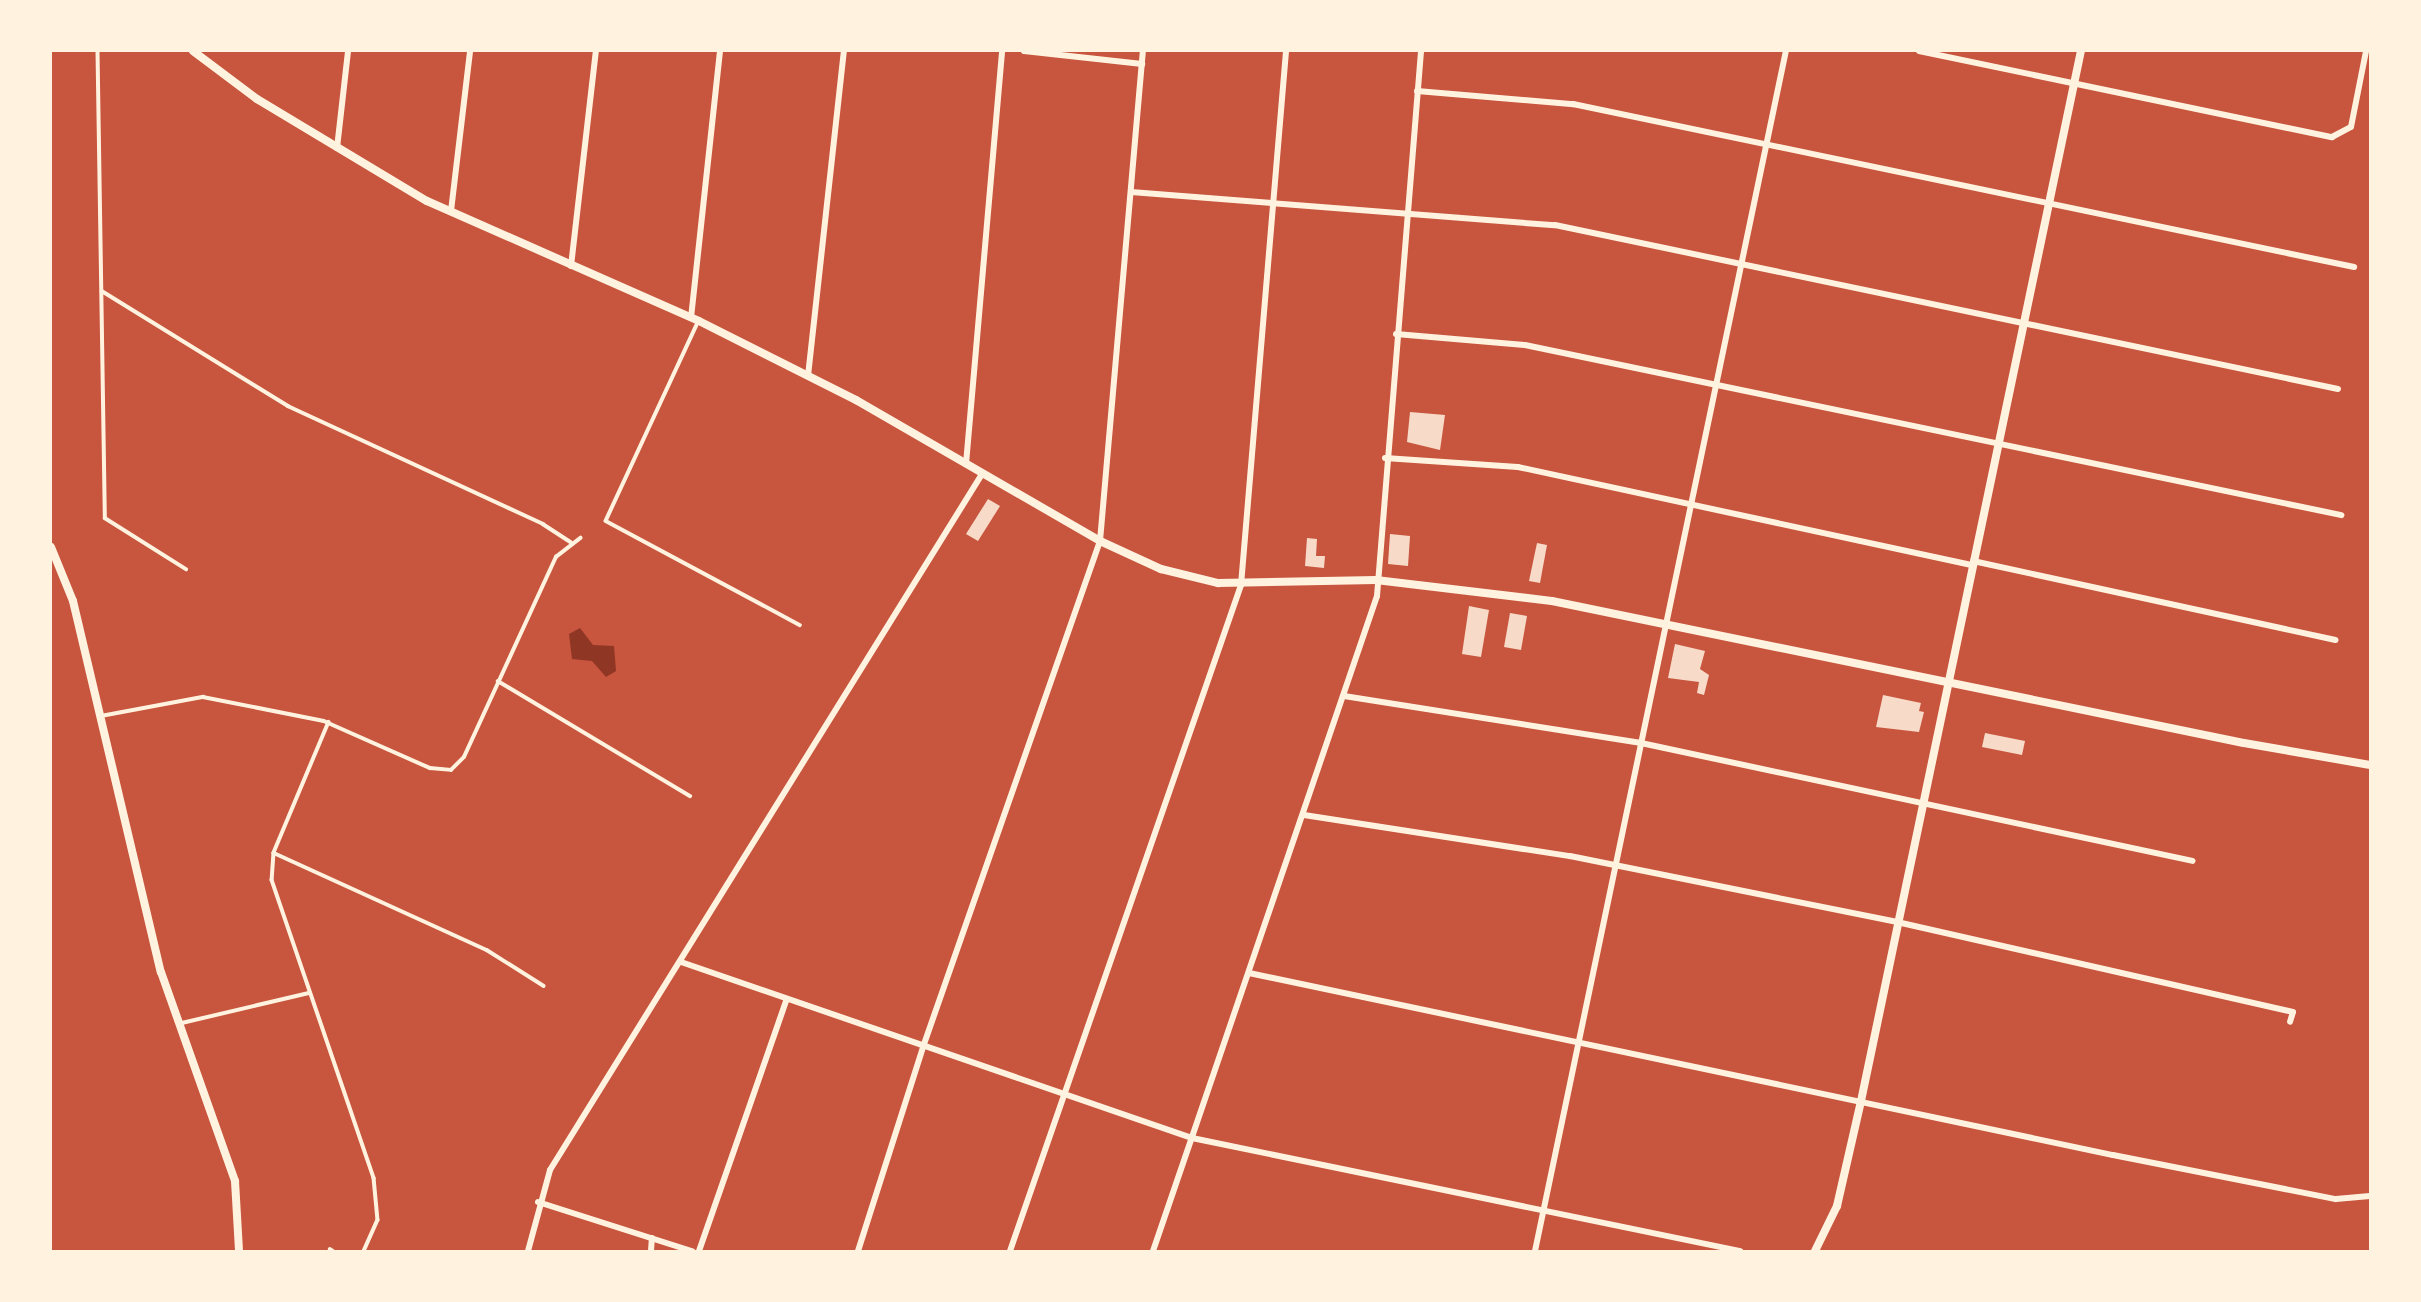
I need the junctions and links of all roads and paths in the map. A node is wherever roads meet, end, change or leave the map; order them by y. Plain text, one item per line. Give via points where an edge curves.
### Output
1 (97, 51) edge
2 (193, 51) edge
3 (348, 51) edge
4 (470, 51) edge
5 (596, 51) edge
6 (720, 51) edge
7 (844, 51) edge
8 (1002, 51) edge
9 (1024, 51) edge
10 (1143, 51) edge
11 (1286, 51) edge
12 (1421, 51) edge
13 (1786, 51) edge
14 (1919, 51) edge
15 (2081, 51) edge
16 (2366, 51) edge
17 (1142, 64) junction
18 (2074, 84) junction
19 (1417, 91) junction
20 (1766, 145) junction
21 (337, 148) junction
22 (1131, 192) junction
23 (1274, 203) junction
24 (2049, 204) junction
25 (451, 211) junction
26 (1406, 212) junction
27 (1741, 263) junction
28 (571, 266) junction
29 (2354, 267) dead end
30 (102, 292) junction
31 (695, 320) junction
32 (2023, 323) junction
33 (1396, 334) junction
34 (808, 376) junction
35 (1716, 383) junction
36 (2338, 389) dead end
37 (1998, 442) junction
38 (1385, 457) junction
39 (966, 464) junction
40 (982, 474) junction
41 (1691, 503) junction
42 (2341, 515) dead end
43 (580, 538) dead end
44 (1100, 541) junction
45 (571, 542) junction
46 (51, 547) edge
47 (1973, 563) junction
48 (186, 569) dead end
49 (1376, 580) junction
50 (1241, 585) junction
51 (1665, 624) junction
52 (800, 625) dead end
53 (2336, 640) dead end
54 (498, 681) junction
55 (1948, 683) junction
56 (1344, 696) junction
57 (99, 716) junction
58 (329, 722) junction
59 (1641, 743) junction
60 (2370, 765) edge
61 (690, 796) dead end
62 (1923, 802) junction
63 (1304, 815) junction
64 (274, 853) junction
65 (2193, 861) dead end
66 (1615, 865) junction
67 (1897, 922) junction
68 (681, 962) junction
69 (1249, 973) junction
70 (544, 986) dead end
71 (310, 993) junction
72 (787, 999) junction
73 (2290, 1023) dead end
74 (180, 1024) junction
75 (1578, 1042) junction
76 (923, 1047) junction
77 (1066, 1095) junction
78 (1861, 1101) junction
79 (1192, 1138) junction
80 (2370, 1196) edge
81 (538, 1202) junction
82 (1543, 1212) junction
83 (652, 1238) junction
84 (239, 1251) edge
85 (364, 1251) edge
86 (528, 1251) edge
87 (651, 1251) edge
88 (692, 1251) edge
89 (699, 1251) edge
90 (859, 1251) edge
91 (1010, 1251) edge
92 (1153, 1251) edge
93 (1535, 1251) edge
94 (1740, 1251) edge
95 (1815, 1251) edge

1 - 30 lane
2 - 21 street via 257,99
3 - 21 street
4 - 25 street
5 - 28 street
6 - 31 street
7 - 34 street
8 - 39 street
9 - 17 street
10 - 17 street
11 - 23 street
12 - 19 street
13 - 20 street
14 - 18 street
15 - 18 street
16 - 18 street via 2353,120 2346,132 2332,137
17 - 22 street
18 - 24 street
19 - 20 street via 1573,104
19 - 26 street
20 - 24 street
20 - 27 street
21 - 25 street
22 - 23 street
22 - 44 street
23 - 26 street
23 - 50 street
24 - 29 street
24 - 32 street
25 - 28 street
26 - 27 street via 1555,225
26 - 33 street
27 - 32 street
27 - 35 street
28 - 31 street
30 - 45 lane via 288,406 543,524
30 - 48 lane via 105,518
31 - 34 street
31 - 52 lane via 606,521
32 - 36 street
32 - 37 street
33 - 35 street via 1525,345
33 - 38 street
34 - 39 street
35 - 37 street
35 - 41 street
37 - 42 street
37 - 47 street
38 - 41 street via 1518,467
38 - 49 street
39 - 40 street
40 - 44 street
40 - 68 street
41 - 47 street
41 - 51 street
43 - 45 lane
44 - 50 street via 1168,571
44 - 76 street
45 - 54 lane via 556,556
46 - 57 street via 72,601
47 - 53 street
47 - 55 street
49 - 50 street
49 - 51 street via 1482,590
49 - 56 street via 1377,596
50 - 77 street
51 - 55 street
51 - 59 street
54 - 58 lane via 464,757 444,771
54 - 61 lane
55 - 60 street
55 - 62 street
56 - 59 street
56 - 63 street
57 - 58 lane via 198,696
57 - 74 street via 161,972
58 - 64 lane
59 - 62 street
59 - 66 street
62 - 65 street
62 - 67 street
63 - 66 street
63 - 69 street
64 - 70 lane via 487,950
64 - 71 lane via 275,895
66 - 67 street
66 - 75 street
67 - 73 street via 2293,1012
67 - 78 street
68 - 72 street
68 - 81 street via 550,1170
69 - 75 street
69 - 79 street
71 - 74 lane
71 - 85 lane via 359,1125 376,1189 378,1220
72 - 76 street
72 - 89 street
74 - 84 street via 235,1181
75 - 78 street
75 - 82 street
76 - 77 street
76 - 90 street
77 - 79 street
77 - 91 street
78 - 80 street via 2327,1198
78 - 95 street via 1837,1206
79 - 82 street
79 - 92 street
81 - 83 street
81 - 86 street
82 - 93 street
82 - 94 street
83 - 87 street
83 - 88 street

